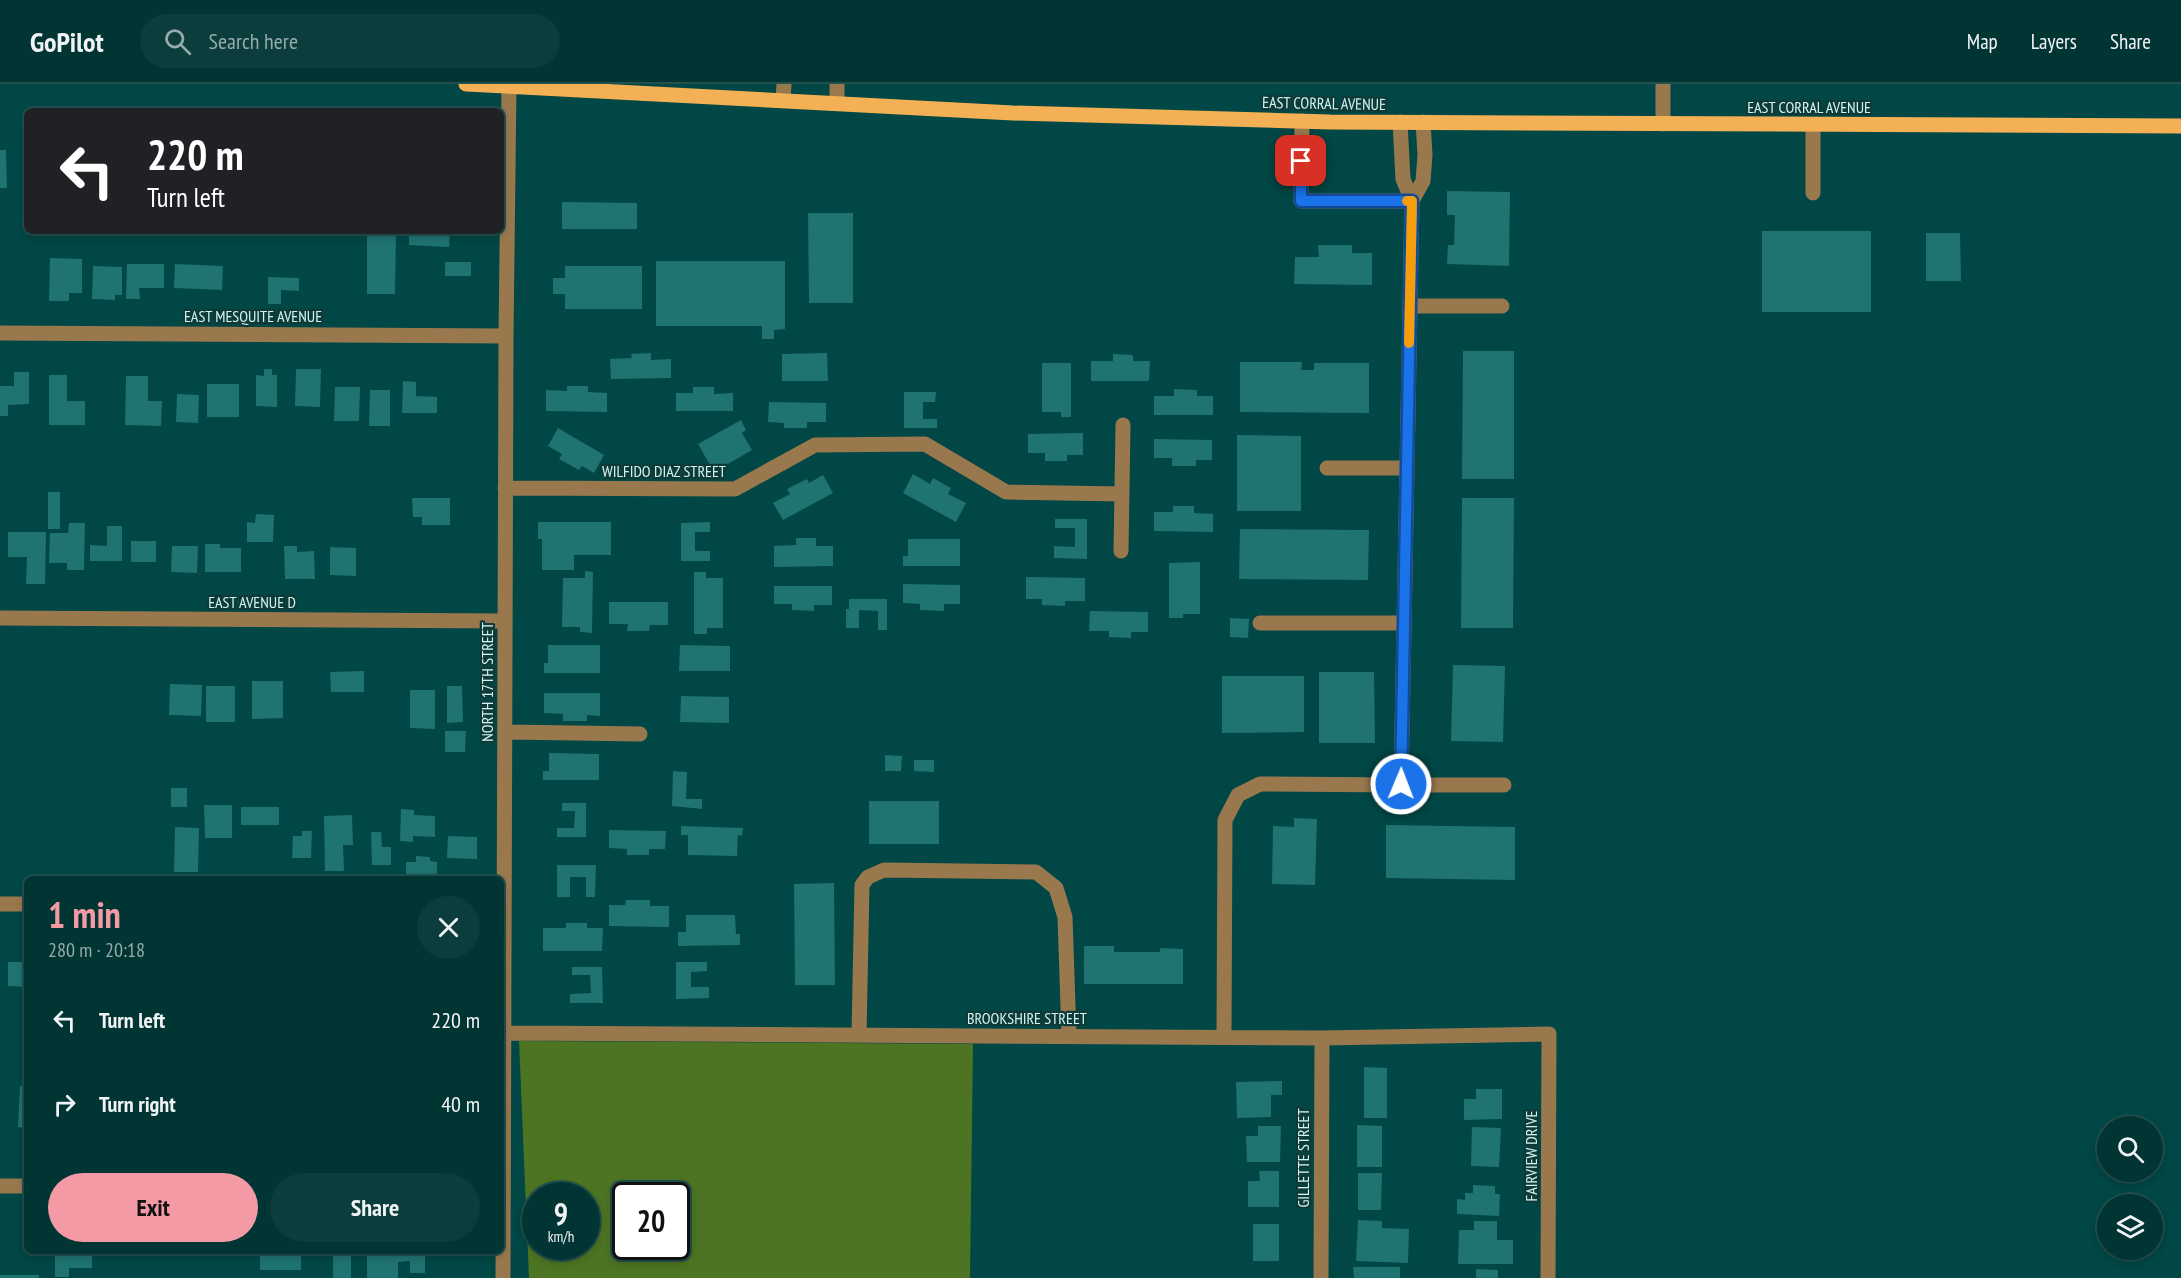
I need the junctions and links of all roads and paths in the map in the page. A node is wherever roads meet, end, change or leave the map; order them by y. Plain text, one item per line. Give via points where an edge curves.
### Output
1 (466, 84) edge
2 (784, 84) edge
3 (837, 84) edge
4 (1663, 84) edge
5 (509, 86) junction
6 (783, 100) junction
7 (837, 103) junction
8 (1302, 121) junction
9 (1400, 122) junction
10 (1423, 122) junction
11 (1663, 124) junction
12 (1814, 125) junction
13 (2181, 126) edge
14 (1813, 192) dead end
15 (1412, 201) junction
16 (1410, 306) junction
17 (1502, 306) dead end
18 (0, 333) edge
19 (506, 336) junction
20 (1123, 425) dead end
21 (1327, 468) dead end
22 (1407, 468) junction
23 (506, 488) junction
24 (1122, 494) junction
25 (1121, 551) dead end
26 (0, 618) edge
27 (505, 621) junction
28 (1404, 622) junction
29 (1260, 623) dead end
30 (505, 732) junction
31 (640, 734) dead end
32 (1401, 784) junction
33 (1504, 785) dead end
34 (503, 876) edge
35 (0, 904) edge
36 (24, 904) edge
37 (504, 1033) edge
38 (1549, 1034) joint
39 (859, 1035) junction
40 (1069, 1036) junction
41 (1224, 1037) junction
42 (1322, 1038) junction
43 (0, 1186) edge
44 (24, 1186) edge
45 (502, 1254) edge
46 (502, 1278) edge
47 (1321, 1278) edge
48 (1548, 1278) edge

1 - 5 main road, EAST CORRAL AVENUE
2 - 6 street
3 - 7 street
4 - 11 street
5 - 6 main road, EAST CORRAL AVENUE
5 - 19 street, NORTH 17TH STREET
6 - 7 main road, EAST CORRAL AVENUE
7 - 8 main road, EAST CORRAL AVENUE via 1013,113
8 - 9 main road, EAST CORRAL AVENUE
8 - 15 street via 1301,201
9 - 10 main road, EAST CORRAL AVENUE
9 - 15 street via 1403,179
10 - 11 main road, EAST CORRAL AVENUE
10 - 15 street via 1423,181
11 - 12 main road, EAST CORRAL AVENUE
12 - 13 main road, EAST CORRAL AVENUE
12 - 14 street
15 - 16 street
16 - 17 street
16 - 22 street
18 - 19 street, EAST MESQUITE AVENUE
19 - 23 street, NORTH 17TH STREET
20 - 24 street
21 - 22 street
22 - 28 street
23 - 24 street, WILFIDO DIAZ STREET via 735,489 815,445 925,444 1006,492
23 - 27 street, NORTH 17TH STREET
24 - 25 street
26 - 27 street, EAST AVENUE D
27 - 30 street, NORTH 17TH STREET
28 - 29 street
28 - 32 street
30 - 31 street
30 - 34 street, NORTH 17TH STREET
32 - 33 street
32 - 41 street via 1260,784 1238,795 1225,820
35 - 36 street
37 - 39 street, BROOKSHIRE STREET
38 - 42 street, BROOKSHIRE STREET
38 - 48 street, FAIRVIEW DRIVE
39 - 40 street, BROOKSHIRE STREET
39 - 40 street via 862,885 884,870 1036,872 1056,888 1065,917
40 - 41 street, BROOKSHIRE STREET
41 - 42 street, BROOKSHIRE STREET
42 - 47 street, GILLETTE STREET
43 - 44 street
45 - 46 street, NORTH 17TH STREET

